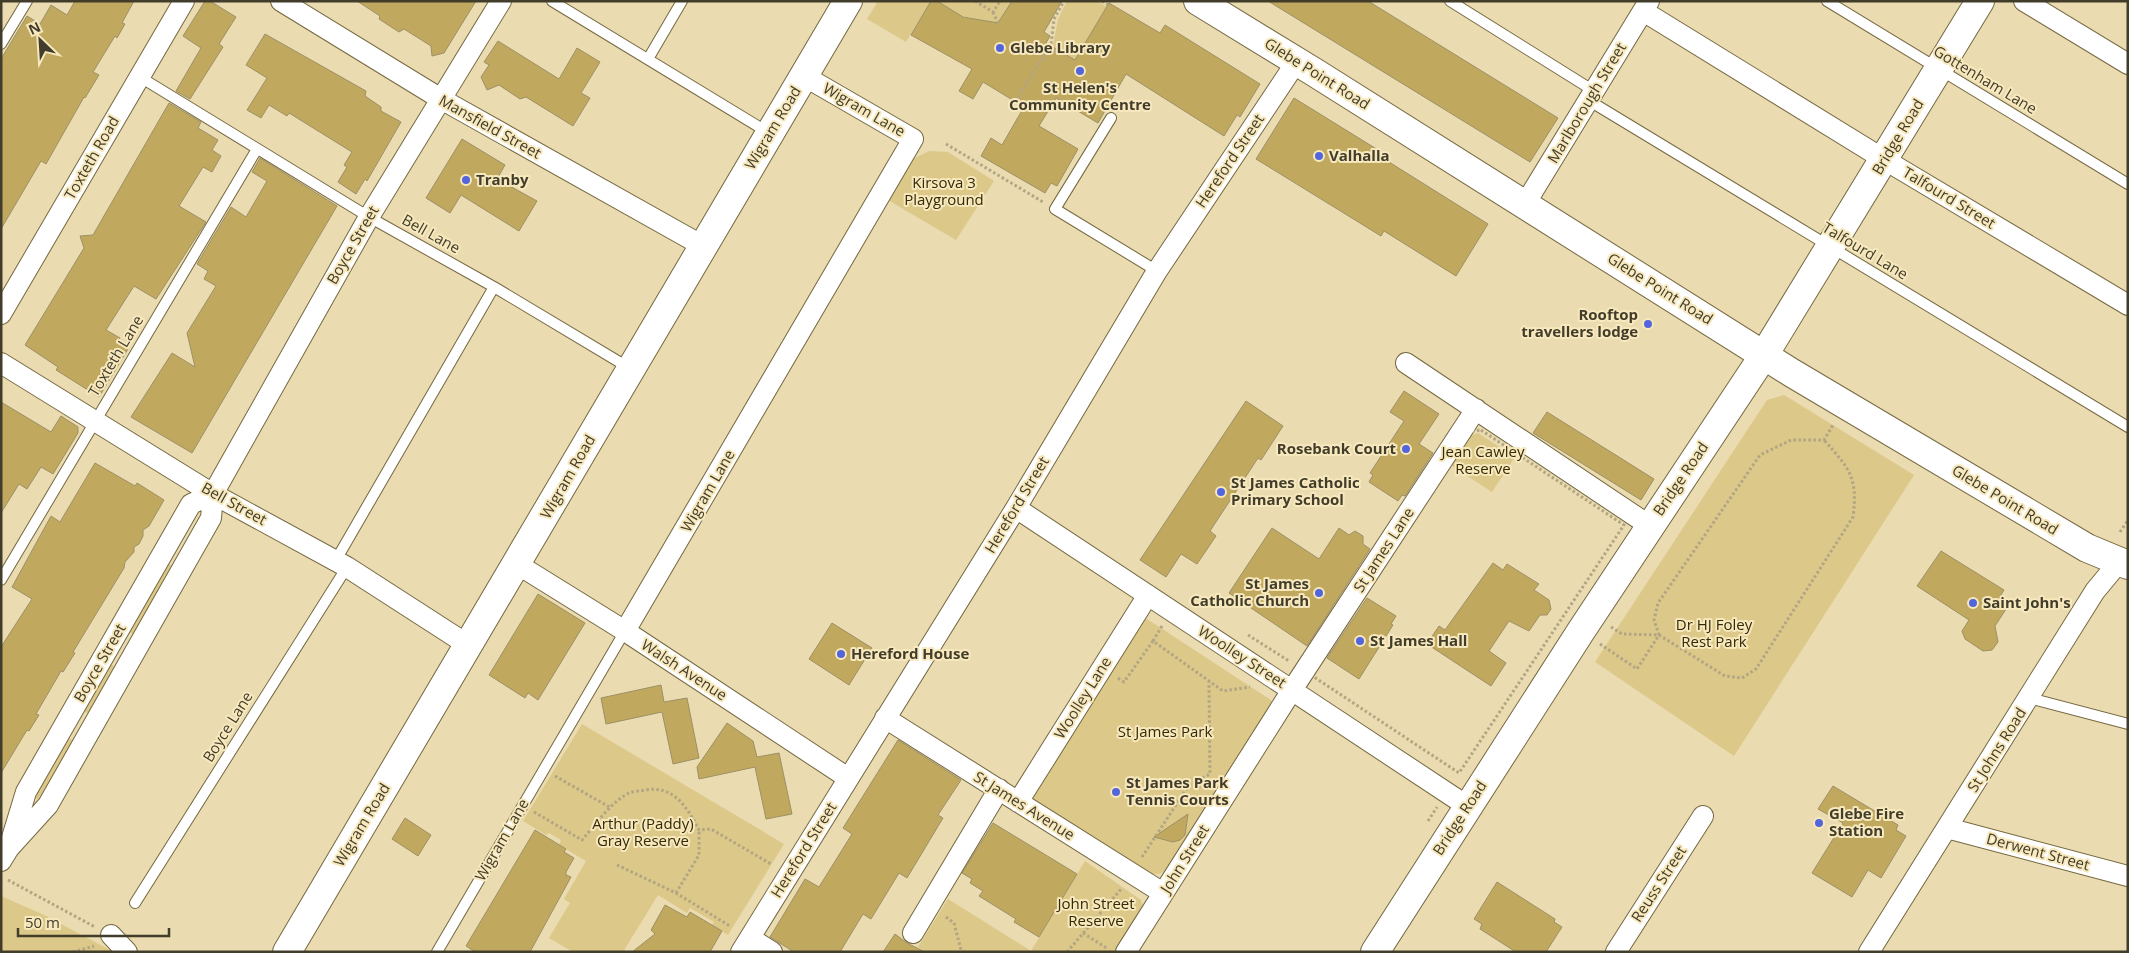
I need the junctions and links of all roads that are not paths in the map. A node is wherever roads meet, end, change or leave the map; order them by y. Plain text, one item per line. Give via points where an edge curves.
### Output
1 (27, 1) edge
2 (184, 1) edge
3 (281, 1) edge
4 (501, 1) edge
5 (552, 1) edge
6 (682, 1) edge
7 (848, 1) edge
8 (1199, 1) edge
9 (1450, 1) edge
10 (1827, 1) edge
11 (1980, 1) edge
12 (2024, 1) edge
13 (1646, 6) edge
14 (1, 44) edge
15 (648, 59) junction
16 (1296, 61) junction
17 (2128, 64) edge
18 (1939, 69) junction
19 (804, 76) junction
20 (140, 77) junction
21 (1591, 95) junction
22 (441, 99) junction
23 (1111, 118) dead end
24 (770, 133) junction
25 (257, 149) junction
26 (1884, 160) junction
27 (2128, 184) edge
28 (1524, 204) junction
29 (369, 217) junction
30 (703, 246) junction
31 (1831, 248) junction
32 (1157, 270) junction
33 (494, 287) junction
34 (2128, 305) edge
35 (1, 314) edge
36 (1764, 356) junction
37 (1, 363) edge
38 (1406, 363) dead end
39 (631, 369) junction
40 (1476, 409) junction
41 (95, 421) junction
42 (2128, 427) edge
43 (214, 494) junction
44 (1016, 508) junction
45 (1650, 526) junction
46 (2124, 552) edge
47 (341, 563) junction
48 (517, 564) junction
49 (1, 580) edge
50 (1148, 595) junction
51 (625, 631) junction
52 (468, 645) junction
53 (1292, 690) junction
54 (2029, 698) junction
55 (885, 718) junction
56 (2128, 724) edge
57 (848, 778) junction
58 (999, 789) junction
59 (1018, 802) junction
60 (1467, 806) junction
61 (1703, 816) dead end
62 (1947, 828) junction
63 (4, 850) edge
64 (2128, 876) edge
65 (1163, 893) junction
66 (135, 903) dead end
67 (912, 933) dead end
68 (111, 935) road end
69 (746, 945) edge
70 (1382, 947) edge
71 (127, 952) edge
72 (287, 952) edge
73 (437, 952) edge
74 (772, 952) edge
75 (1126, 952) edge
76 (1616, 952) edge
77 (1869, 952) edge

1 - 14 lane
2 - 20 street, Toxteth Road
3 - 22 street, Mansfield Street
4 - 22 street, Boyce Street
5 - 15 lane
6 - 15 lane
7 - 19 street, Wigram Road
8 - 16 street, Glebe Point Road
9 - 21 lane, Talfourd Lane
10 - 18 lane, Gottenham Lane
11 - 18 street, Bridge Road
12 - 17 street
13 - 21 street, Marlborough Street
13 - 26 street, Talfourd Street
15 - 24 lane
16 - 28 street, Glebe Point Road
16 - 32 street, Hereford Street
18 - 26 street, Bridge Road
18 - 27 lane, Gottenham Lane
19 - 24 street, Wigram Road
19 - 51 street, Wigram Lane via 913,139
20 - 25 lane, Bell Lane
20 - 35 street, Toxteth Road
21 - 28 street, Marlborough Street
21 - 31 lane, Talfourd Lane
22 - 29 street, Boyce Street
22 - 30 street, Mansfield Street
23 - 32 lane via 1055,209
24 - 30 street, Wigram Road
25 - 29 lane, Bell Lane
25 - 41 lane, Toxteth Lane
26 - 31 street, Bridge Road
26 - 34 street, Talfourd Street
28 - 36 street, Glebe Point Road
29 - 33 lane, Bell Lane
29 - 43 street, Boyce Street
30 - 39 street, Wigram Road
31 - 36 street, Bridge Road
31 - 42 lane, Talfourd Lane
32 - 44 street, Hereford Street
33 - 39 lane, Bell Lane
33 - 47 lane, Boyce Lane
36 - 45 street, Bridge Road
36 - 46 street, Glebe Point Road via 2087,548
37 - 41 street, Bell Street
38 - 40 street
39 - 48 street, Wigram Road
40 - 45 street
40 - 53 street, St James Lane
41 - 43 street, Bell Street
41 - 49 lane, Toxteth Lane
43 - 47 street, Bell Street
43 - 63 street, Boyce Street via 211,518 48,805
44 - 50 street, Woolley Street
44 - 55 street, Hereford Street
45 - 60 street, Bridge Road
46 - 54 street, St Johns Road via 2095,591
47 - 52 street, Bell Street
47 - 66 lane, Boyce Lane
48 - 51 street, Walsh Avenue
48 - 52 street, Wigram Road
50 - 53 street, Woolley Street
50 - 59 street, Woolley Lane
51 - 57 street, Walsh Avenue
51 - 73 lane, Wigram Lane
52 - 72 street, Wigram Road
53 - 60 street, Woolley Street
53 - 65 street, John Street
54 - 56 lane
54 - 62 street, St Johns Road
55 - 57 street, Hereford Street
55 - 58 street, St James Avenue
57 - 69 street, Hereford Street
58 - 59 street, St James Avenue
58 - 67 street
59 - 65 street, St James Avenue
60 - 70 street, Bridge Road
61 - 76 street, Reuss Street
62 - 64 street, Derwent Street
62 - 77 street, St Johns Road
65 - 75 street, John Street
68 - 71 street
69 - 74 street

